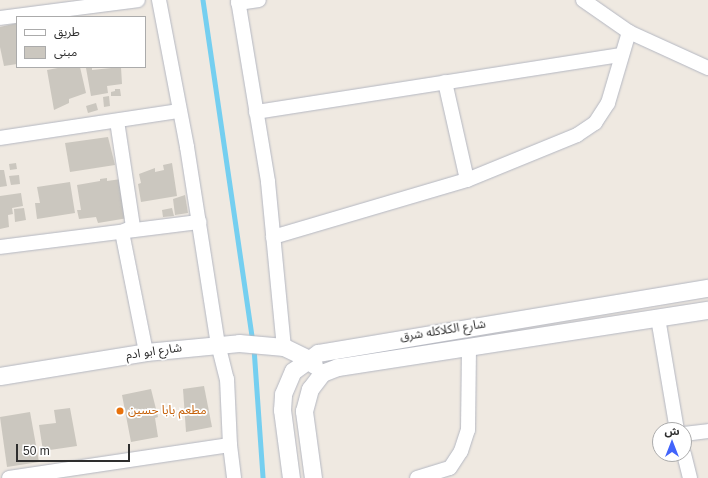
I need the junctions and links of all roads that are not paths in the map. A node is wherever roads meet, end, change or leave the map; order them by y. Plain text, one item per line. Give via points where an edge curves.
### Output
1 (138, 0) edge
2 (158, 0) edge
3 (259, 0) edge
4 (583, 0) edge
5 (238, 2) edge
6 (88, 3) edge
7 (0, 18) edge
8 (629, 32) junction
9 (621, 55) junction
10 (708, 68) edge
11 (445, 82) junction
12 (179, 111) junction
13 (256, 112) junction
14 (117, 121) junction
15 (0, 138) edge
16 (468, 180) junction
17 (199, 222) junction
18 (122, 232) junction
19 (274, 238) junction
20 (0, 247) edge
21 (708, 288) edge
22 (708, 310) edge
23 (658, 318) junction
24 (218, 344) junction
25 (284, 347) junction
26 (469, 347) junction
27 (146, 352) junction
28 (307, 358) junction
29 (322, 373) junction
30 (0, 376) edge
31 (676, 422) edge
32 (708, 431) edge
33 (692, 433) edge
34 (230, 445) junction
35 (686, 462) edge
36 (73, 473) edge
37 (10, 478) edge
38 (234, 478) edge
39 (291, 478) edge
40 (313, 478) edge
41 (417, 478) edge
42 (690, 478) edge

1 - 6 street
2 - 12 street
3 - 5 street
4 - 8 street
5 - 13 street
6 - 7 street
8 - 9 street
8 - 10 street
9 - 11 street
9 - 16 street via 608,103 595,123 577,135
11 - 13 street
11 - 16 street
12 - 14 street
12 - 17 street
13 - 19 street
14 - 15 street
14 - 18 street via 133,227
16 - 19 street
17 - 18 street
17 - 24 street
18 - 20 street
18 - 27 street
19 - 25 street
21 - 28 street, شارع الكلاكله شرق via 331,349
22 - 23 street, شارع الكلاكله شرق
23 - 26 street, شارع الكلاكله شرق
23 - 31 street
24 - 25 street, شارع ابو ادم
24 - 27 street, شارع ابو ادم
24 - 34 street via 227,379
25 - 28 street, شارع ابو ادم
26 - 29 street, شارع الكلاكله شرق via 338,367
26 - 41 street via 468,430 461,451 450,468
27 - 30 street, شارع ابو ادم
28 - 29 street, شارع ابو ادم
28 - 39 street, شارع الكلاكله شرق via 288,377 282,401
29 - 40 street via 310,389 304,411
32 - 33 street
34 - 36 street
34 - 38 street
35 - 42 street
36 - 37 street

